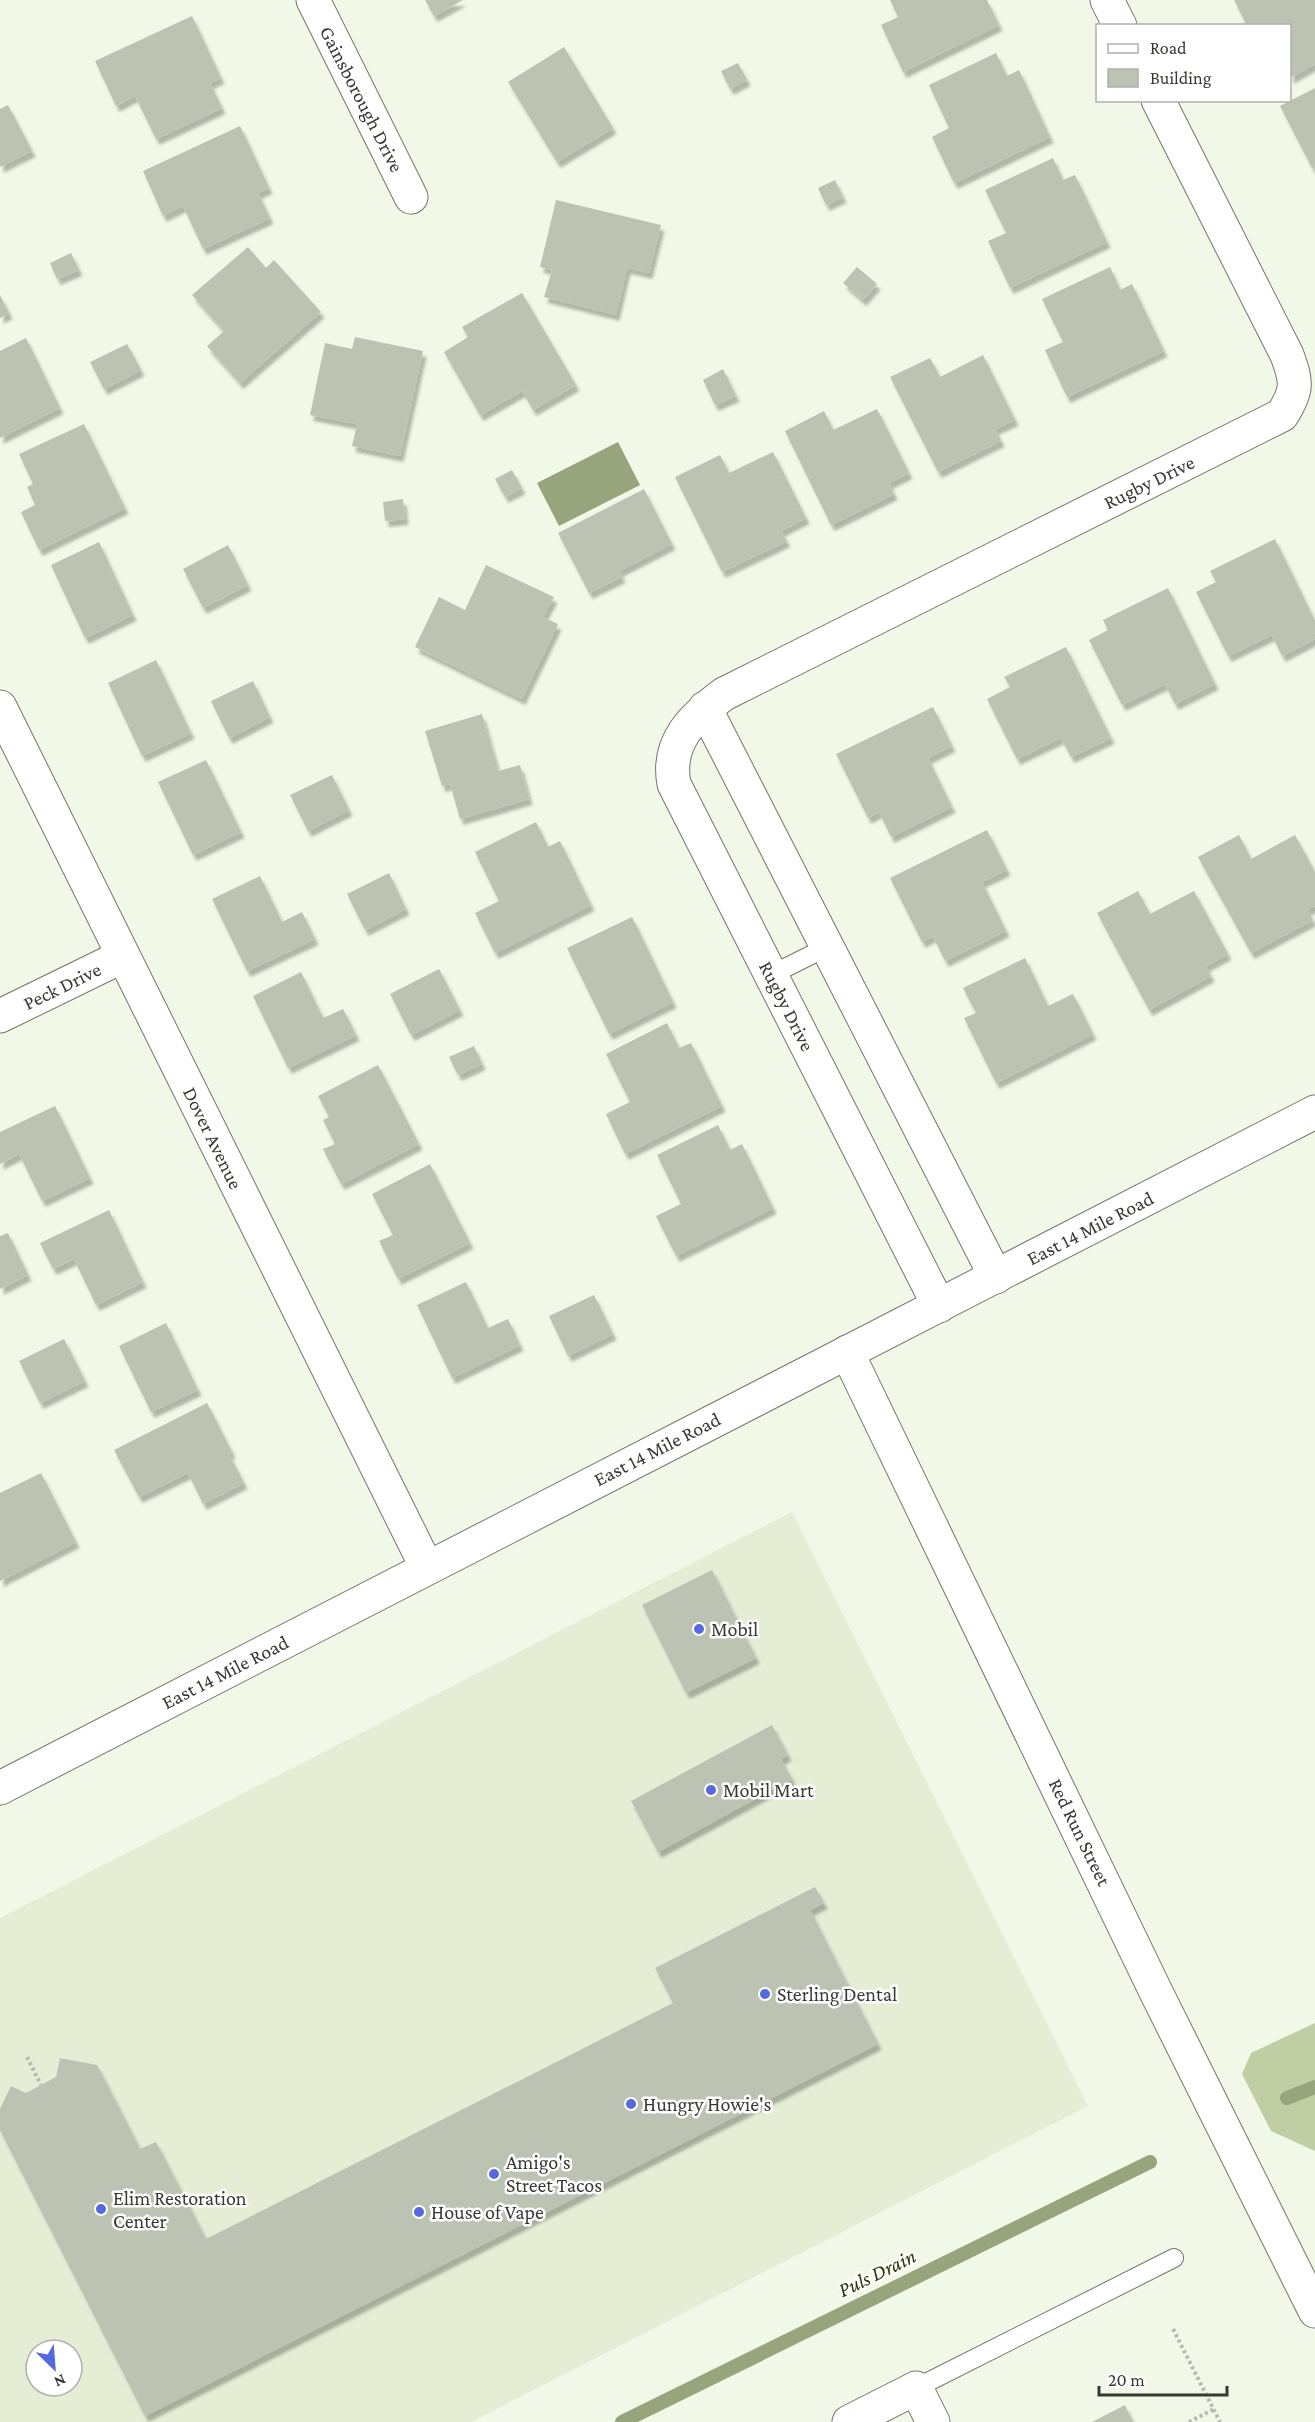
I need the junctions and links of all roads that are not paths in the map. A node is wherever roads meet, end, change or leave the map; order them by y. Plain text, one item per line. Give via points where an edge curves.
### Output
1 (313, 0) edge
2 (1107, 0) edge
3 (1119, 24) edge
4 (1159, 102) edge
5 (411, 197) dead end
6 (0, 707) edge
7 (705, 708) junction
8 (827, 947) junction
9 (123, 956) junction
10 (771, 975) junction
11 (0, 1016) edge
12 (1315, 1112) edge
13 (996, 1277) junction
14 (939, 1306) junction
15 (847, 1352) junction
16 (427, 1568) junction
17 (0, 1788) edge
18 (1174, 2258) dead end
19 (1315, 2311) edge
20 (916, 2388) junction
21 (849, 2422) edge
22 (933, 2422) edge

1 - 5 street, Gainsborough Drive
2 - 3 street
4 - 7 street, Rugby Drive via 1287,356 1295,378 1292,399 1282,415 744,683
6 - 9 street, Dover Avenue
7 - 8 street
7 - 10 street, Rugby Drive via 674,750 674,784
8 - 10 lane
8 - 13 street
9 - 11 street, Peck Drive
9 - 16 street, Dover Avenue
10 - 14 street, Rugby Drive
12 - 13 street, East 14 Mile Road
13 - 14 street, East 14 Mile Road
14 - 15 street, East 14 Mile Road
15 - 16 street, East 14 Mile Road
15 - 19 street, Red Run Street
16 - 17 street, East 14 Mile Road
18 - 20 lane
20 - 21 street
20 - 22 street

